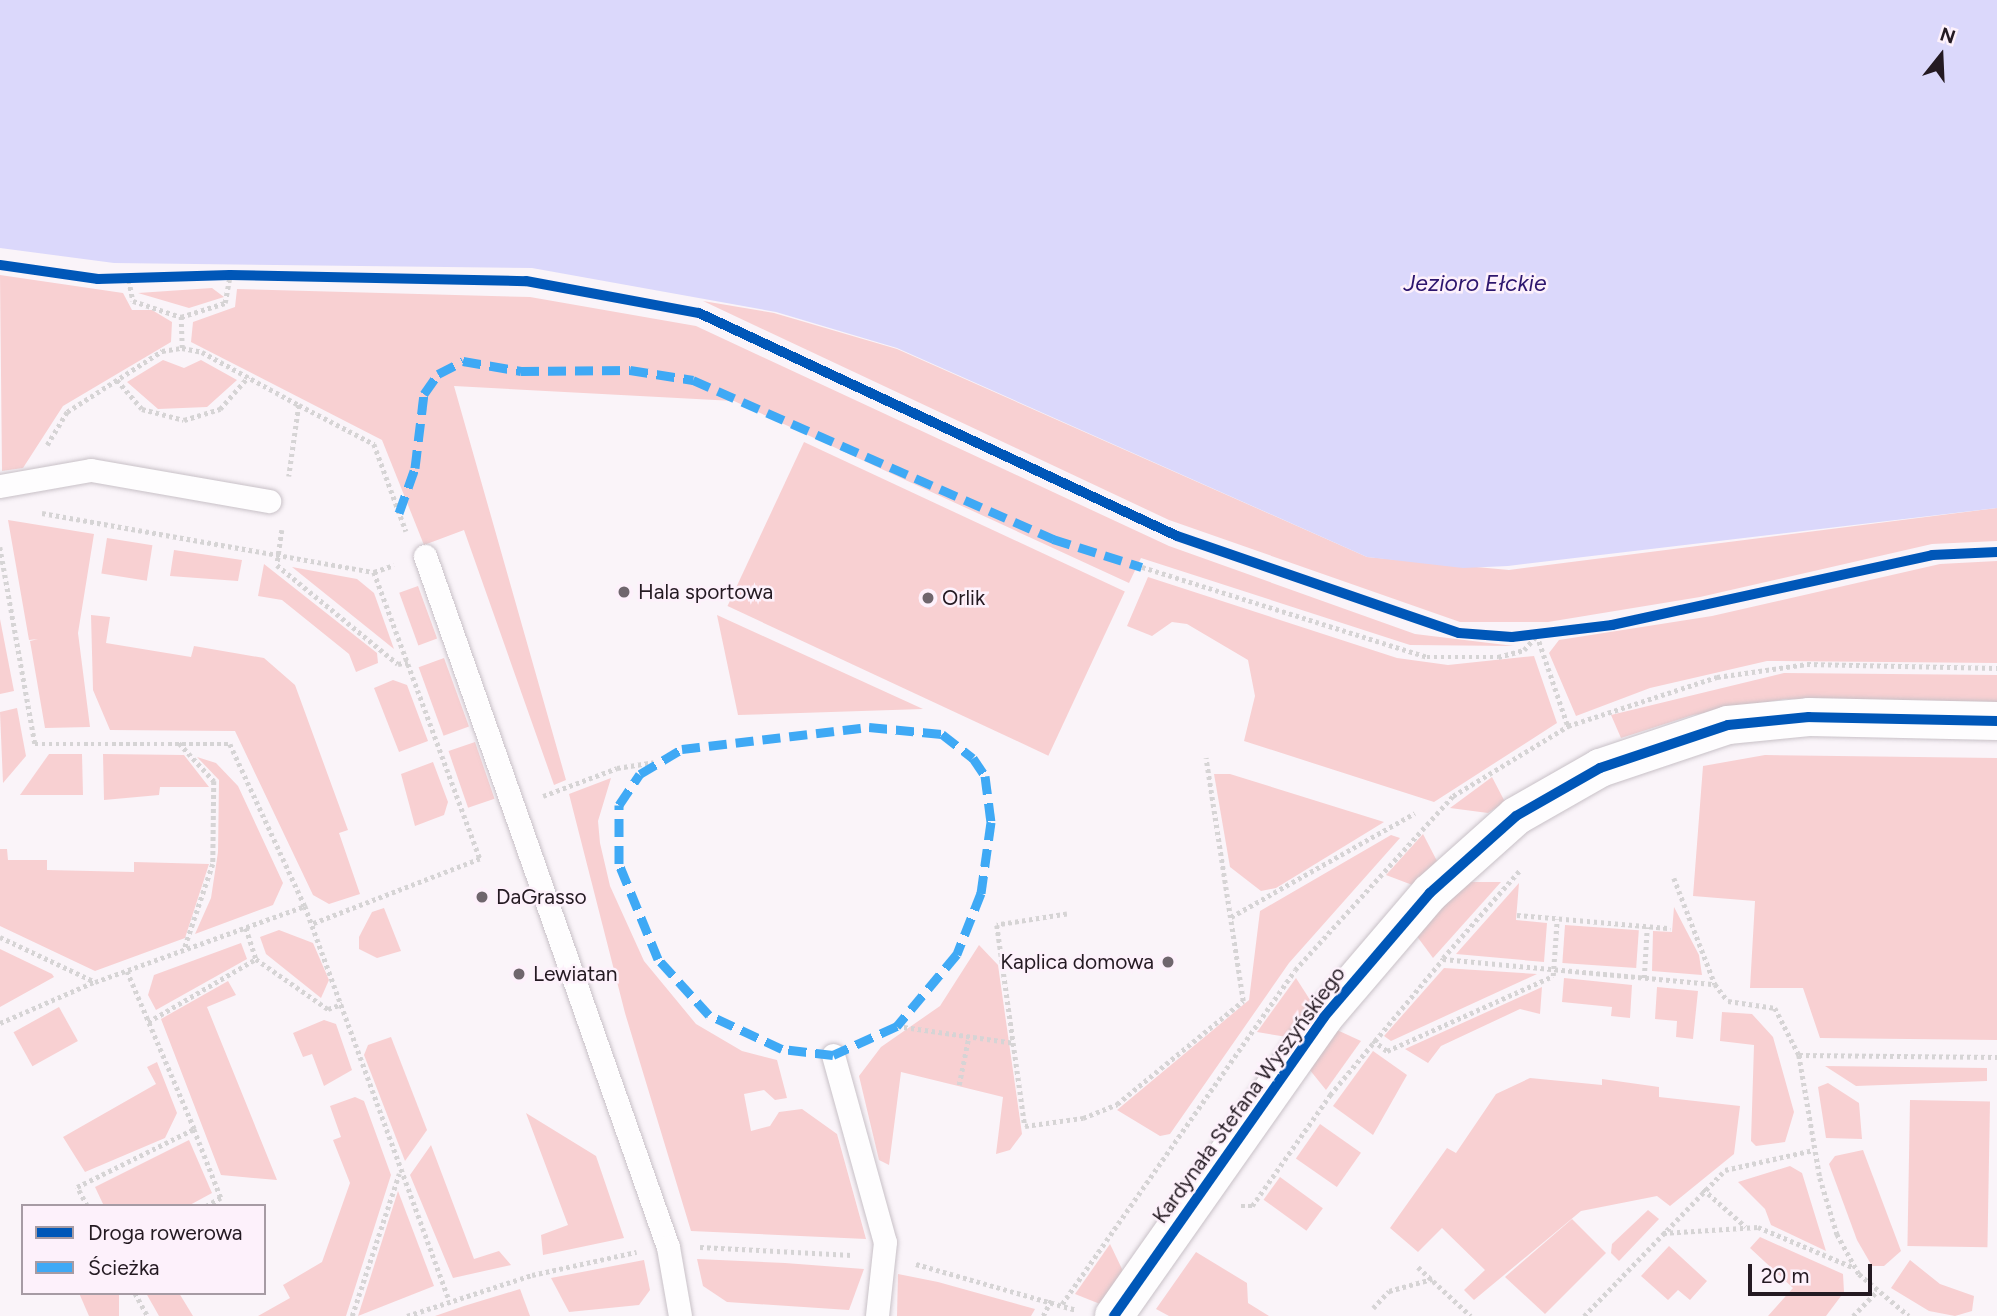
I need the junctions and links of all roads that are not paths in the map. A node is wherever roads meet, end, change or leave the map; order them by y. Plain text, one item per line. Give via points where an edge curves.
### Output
1 (0, 486) edge
2 (269, 501) dead end
3 (425, 556) dead end
4 (1997, 720) edge
5 (834, 1055) dead end
6 (680, 1316) edge
7 (877, 1316) edge
8 (1114, 1316) edge

1 - 2 lane via 91,470
3 - 6 lane via 668,1247
4 - 8 street, Kardynała Stefana Wyszyńskiego via 1808,717 1728,725 1600,768 1516,816 1430,893 1324,1017
5 - 7 lane via 886,1258

